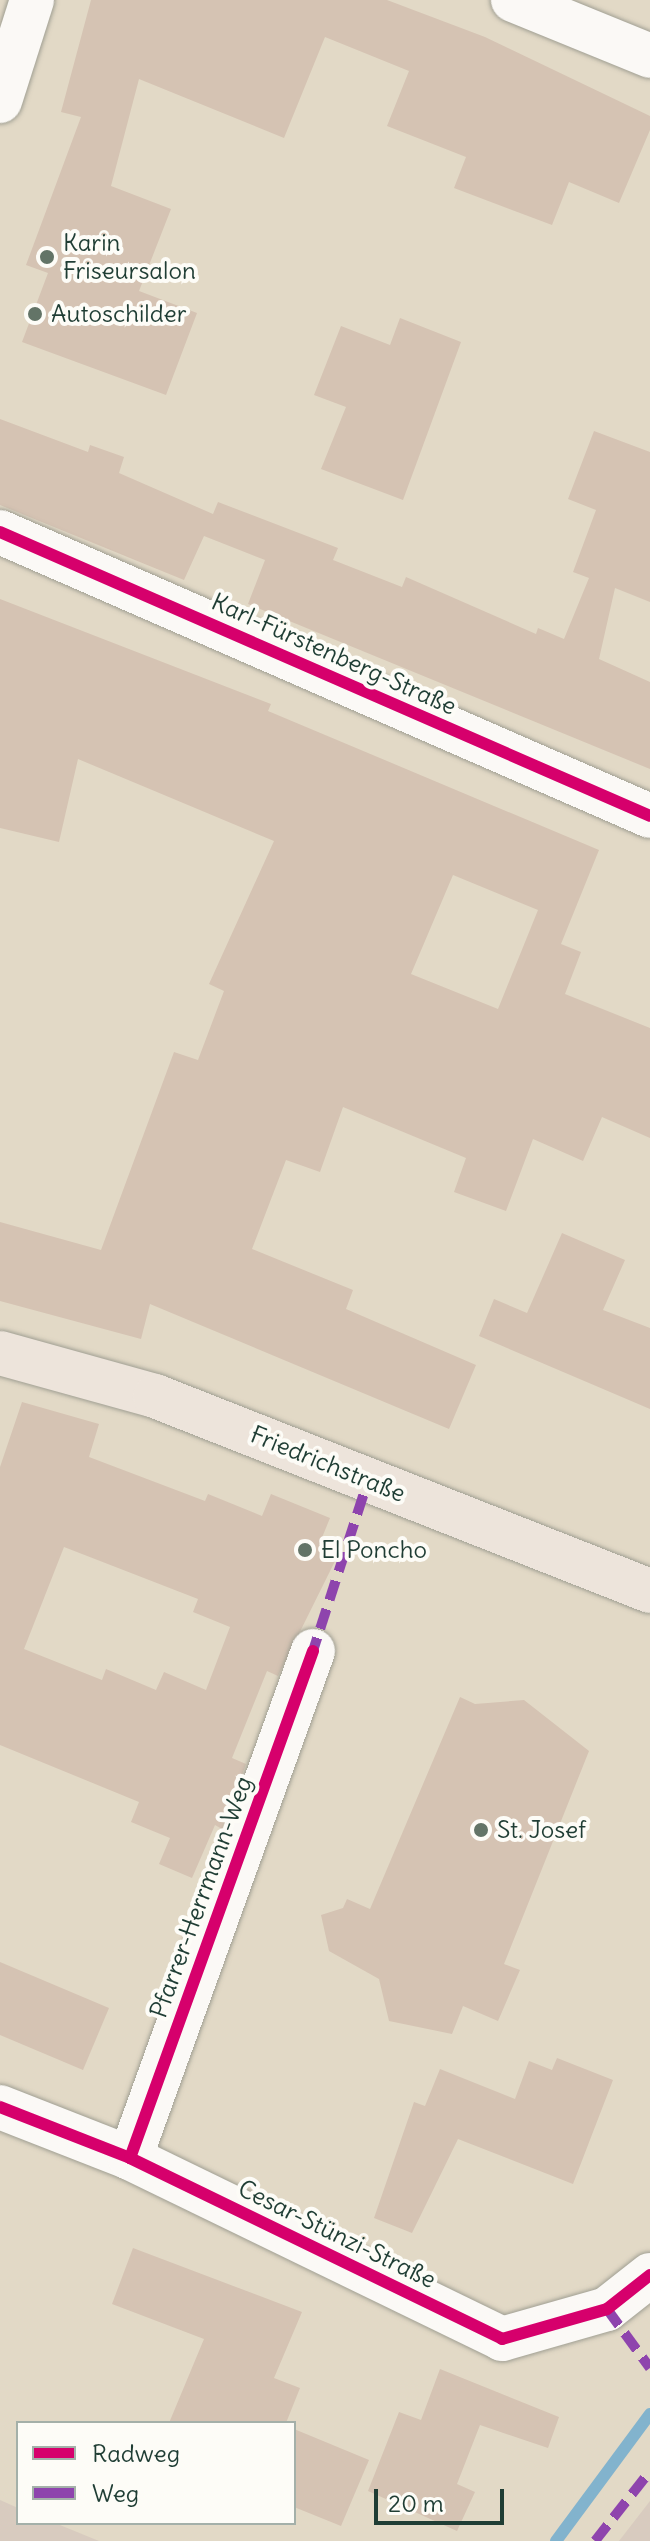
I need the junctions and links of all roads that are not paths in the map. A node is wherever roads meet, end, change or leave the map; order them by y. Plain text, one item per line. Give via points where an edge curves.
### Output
1 (32, 0) edge
2 (514, 0) edge
3 (650, 56) edge
4 (0, 101) edge
5 (0, 532) edge
6 (650, 816) edge
7 (0, 1353) edge
8 (650, 1591) edge
9 (313, 1651) dead end
10 (0, 2107) edge
11 (130, 2158) junction
12 (650, 2275) edge

1 - 4 street
2 - 3 street
5 - 6 street, Karl-Fürstenberg-Straße
7 - 8 main road, Friedrichstraße via 155,1396
9 - 11 street, Pfarrer-Herrmann-Weg
10 - 11 street, Cesar-Stünzi-Straße
11 - 12 street, Cesar-Stünzi-Straße via 502,2339 607,2309

